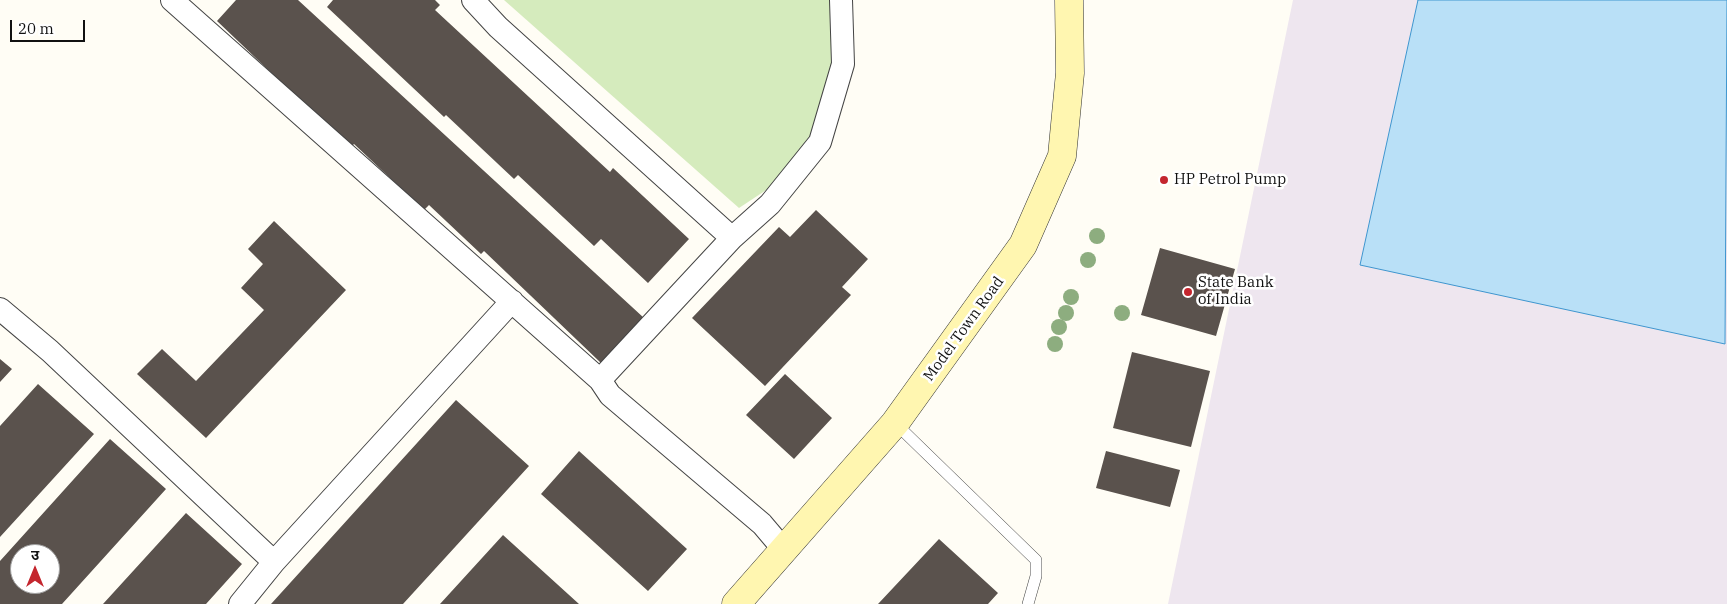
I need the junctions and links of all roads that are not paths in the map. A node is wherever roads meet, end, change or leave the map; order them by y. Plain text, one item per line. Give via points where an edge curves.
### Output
1 (172, 0) edge
2 (473, 0) edge
3 (841, 0) edge
4 (1069, 0) edge
5 (196, 8) edge
6 (732, 238) junction
7 (512, 301) junction
8 (0, 309) edge
9 (600, 380) junction
10 (895, 423) junction
11 (784, 550) junction
12 (274, 562) junction
13 (240, 604) edge
14 (736, 604) edge
15 (1028, 604) edge

1 - 5 street
2 - 6 street via 498,27
3 - 6 street via 842,64 820,142 770,204
4 - 10 main road, Model Town Road via 1070,73 1062,156 1023,245
5 - 7 street
6 - 9 street
7 - 9 street
7 - 12 street
8 - 12 street via 50,351
9 - 11 street via 610,395 762,524
10 - 11 main road, Model Town Road
10 - 15 lane via 1036,560 1036,576
11 - 14 main road, Model Town Road
12 - 13 street

